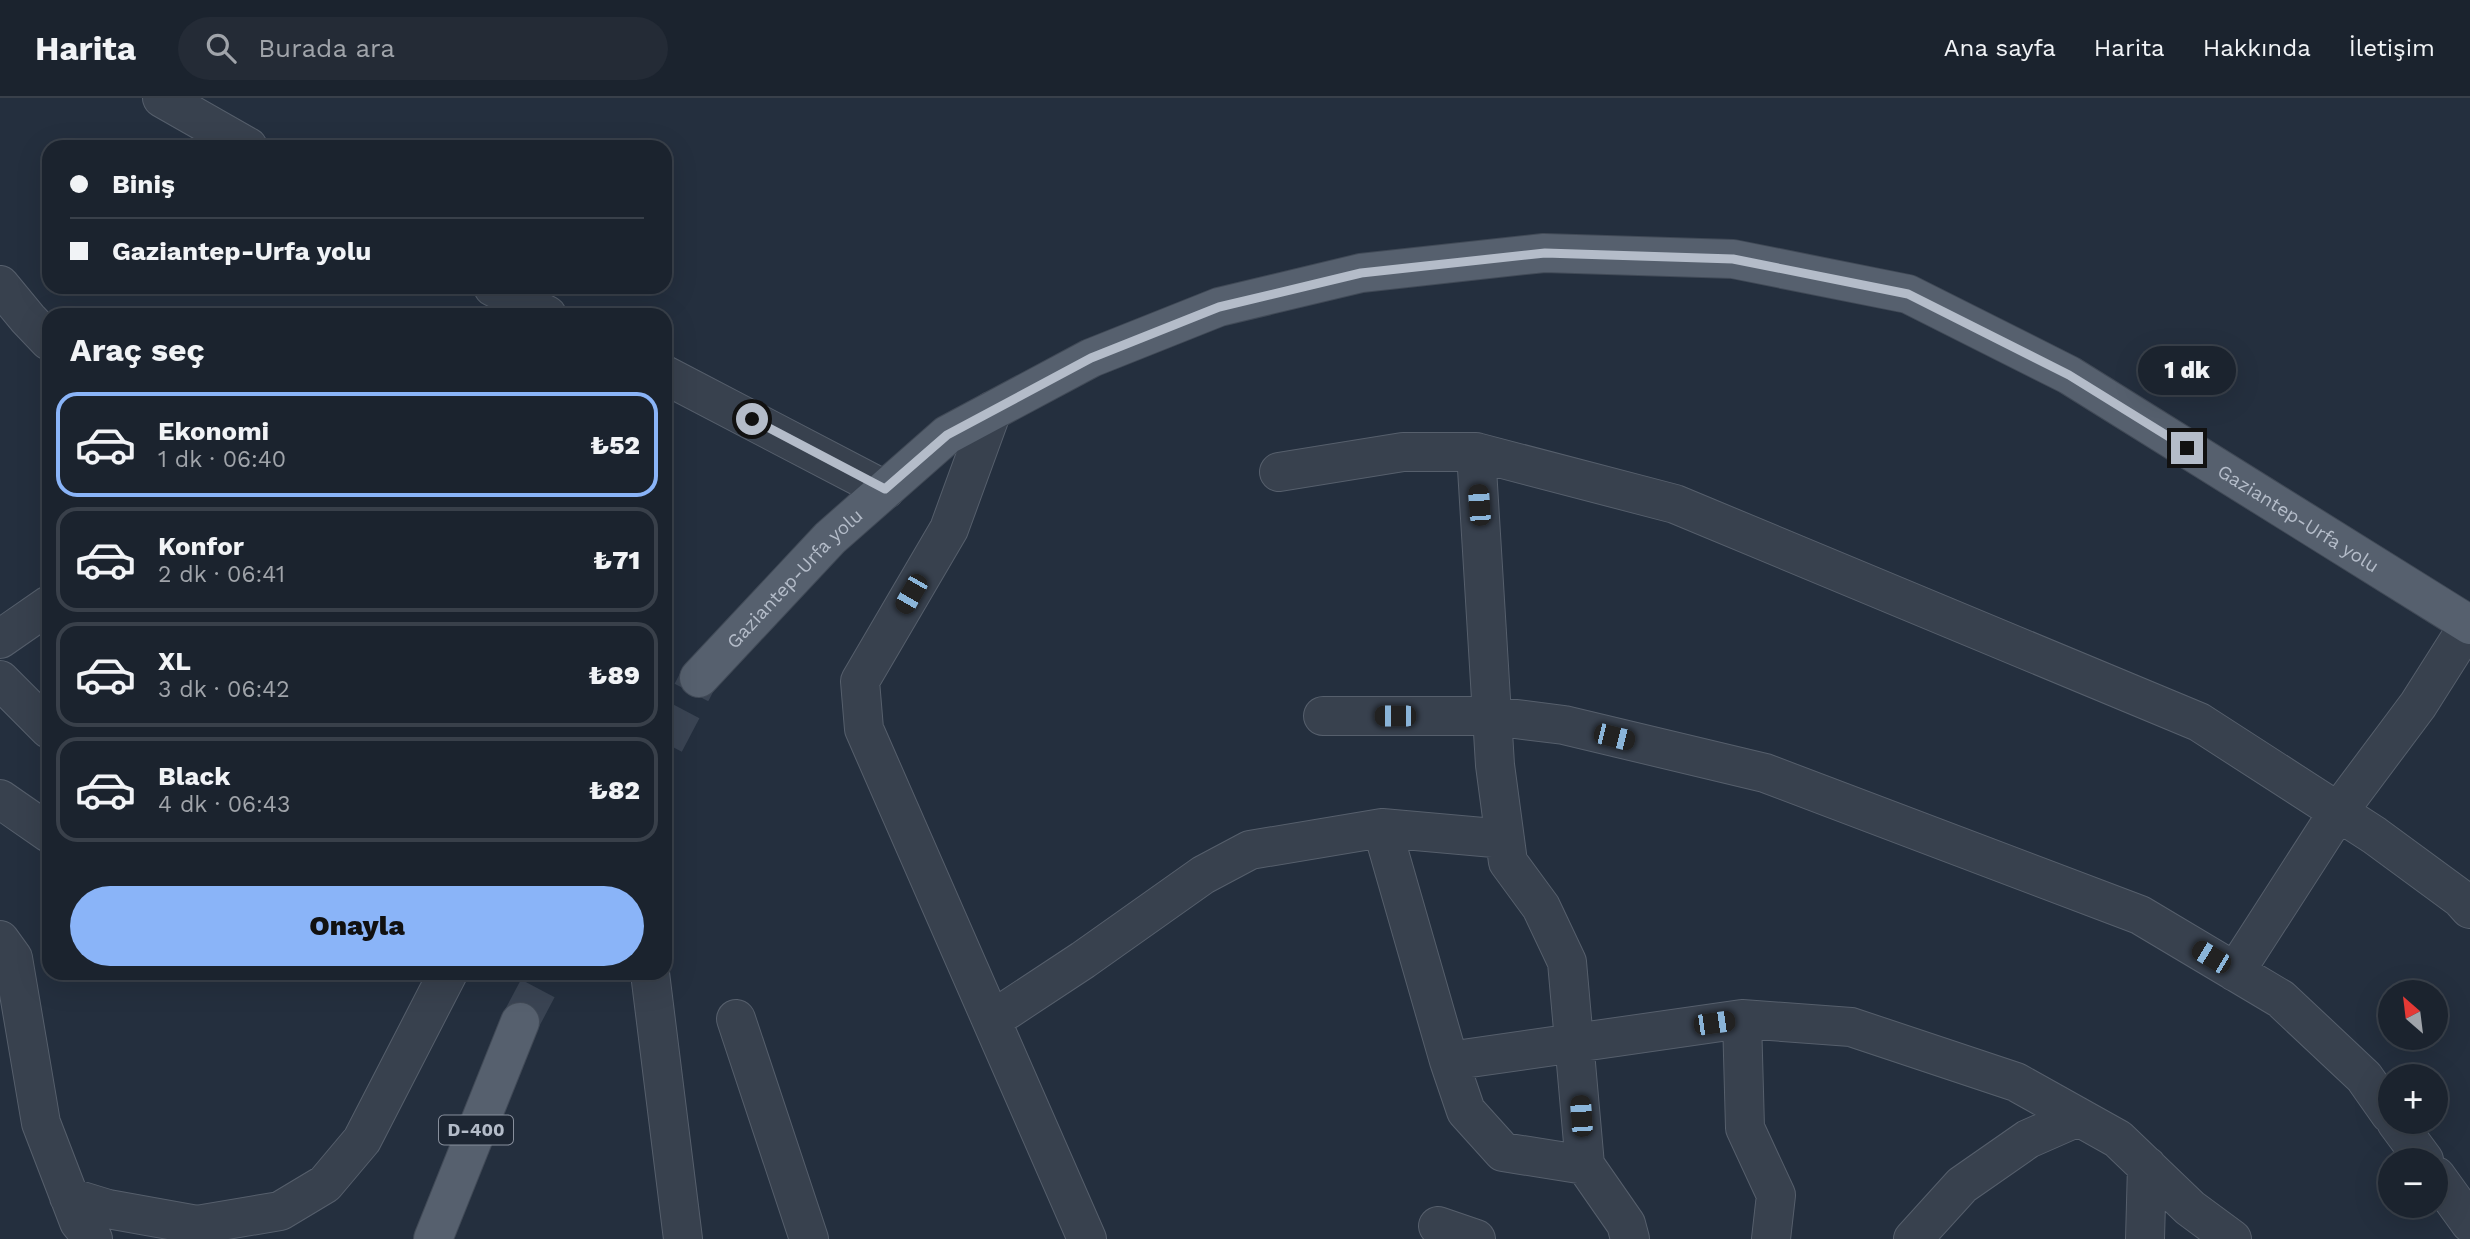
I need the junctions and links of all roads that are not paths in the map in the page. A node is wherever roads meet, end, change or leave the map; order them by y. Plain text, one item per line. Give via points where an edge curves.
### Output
1 (162, 98) edge
2 (236, 140) edge
3 (0, 285) edge
4 (506, 294) edge
5 (534, 308) edge
6 (42, 334) edge
7 (672, 379) edge
8 (992, 411) junction
9 (1476, 452) junction
10 (1279, 472) dead end
11 (885, 489) junction
12 (42, 610) edge
13 (2470, 624) edge
14 (0, 639) edge
15 (699, 678) tunnel mouth
16 (0, 680) edge
17 (1323, 716) dead end
18 (1492, 716) junction
19 (42, 722) edge
20 (0, 799) edge
21 (2338, 812) junction
22 (42, 828) edge
23 (1382, 828) junction
24 (1505, 839) junction
25 (2470, 909) edge
26 (0, 940) edge
27 (2235, 972) junction
28 (444, 980) edge
29 (651, 980) edge
30 (736, 1019) dead end
31 (1742, 1019) junction
32 (992, 1020) junction
33 (520, 1022) tunnel mouth
34 (1576, 1043) junction
35 (1449, 1061) junction
36 (2378, 1097) edge
37 (2078, 1118) junction
38 (1585, 1165) junction
39 (2147, 1166) junction
40 (69, 1197) junction
41 (1438, 1226) dead end
42 (93, 1239) edge
43 (433, 1239) edge
44 (683, 1239) edge
45 (809, 1239) edge
46 (1087, 1239) edge
47 (1476, 1239) edge
48 (1630, 1239) edge
49 (1771, 1239) edge
50 (1913, 1239) edge
51 (2146, 1239) edge
52 (2232, 1239) edge

1 - 2 street
3 - 6 street
4 - 5 street
7 - 11 street
8 - 11 main road, Gaziantep-Urfa yolu via 947,435
8 - 13 main road, Gaziantep-Urfa yolu via 1091,358 1219,307 1361,273 1545,253 1733,259 1908,294 2069,375
8 - 32 street via 949,528 860,681 864,729
9 - 10 street via 1403,452
9 - 18 street
9 - 21 street via 1675,504 2199,722
11 - 15 main road, Gaziantep-Urfa yolu via 830,538
12 - 14 street
13 - 21 street via 2418,705
16 - 19 street
17 - 18 street
18 - 24 street
18 - 27 street via 1564,725 1765,774 2140,915
20 - 22 street
21 - 25 street
21 - 27 street
23 - 24 street
23 - 32 street via 1250,850 1203,875
23 - 35 street
24 - 34 street via 1508,862 1541,907 1567,962
26 - 40 street via 13,958 41,1123
27 - 36 street via 2281,999 2364,1077
28 - 40 street via 362,1140 325,1184 280,1211 197,1224 108,1209
29 - 44 street
30 - 45 street
31 - 34 street
31 - 37 street via 1851,1027 2016,1083
31 - 49 street via 1745,1128 1776,1195
32 - 46 street
33 - 43 main road, D-400
34 - 35 street
34 - 38 street
35 - 38 street via 1466,1111 1503,1152
37 - 39 street via 2118,1139
37 - 50 street via 2028,1139 1962,1185
38 - 48 street via 1626,1224
39 - 51 street
39 - 52 street via 2190,1208
40 - 42 street via 79,1222
41 - 47 street

